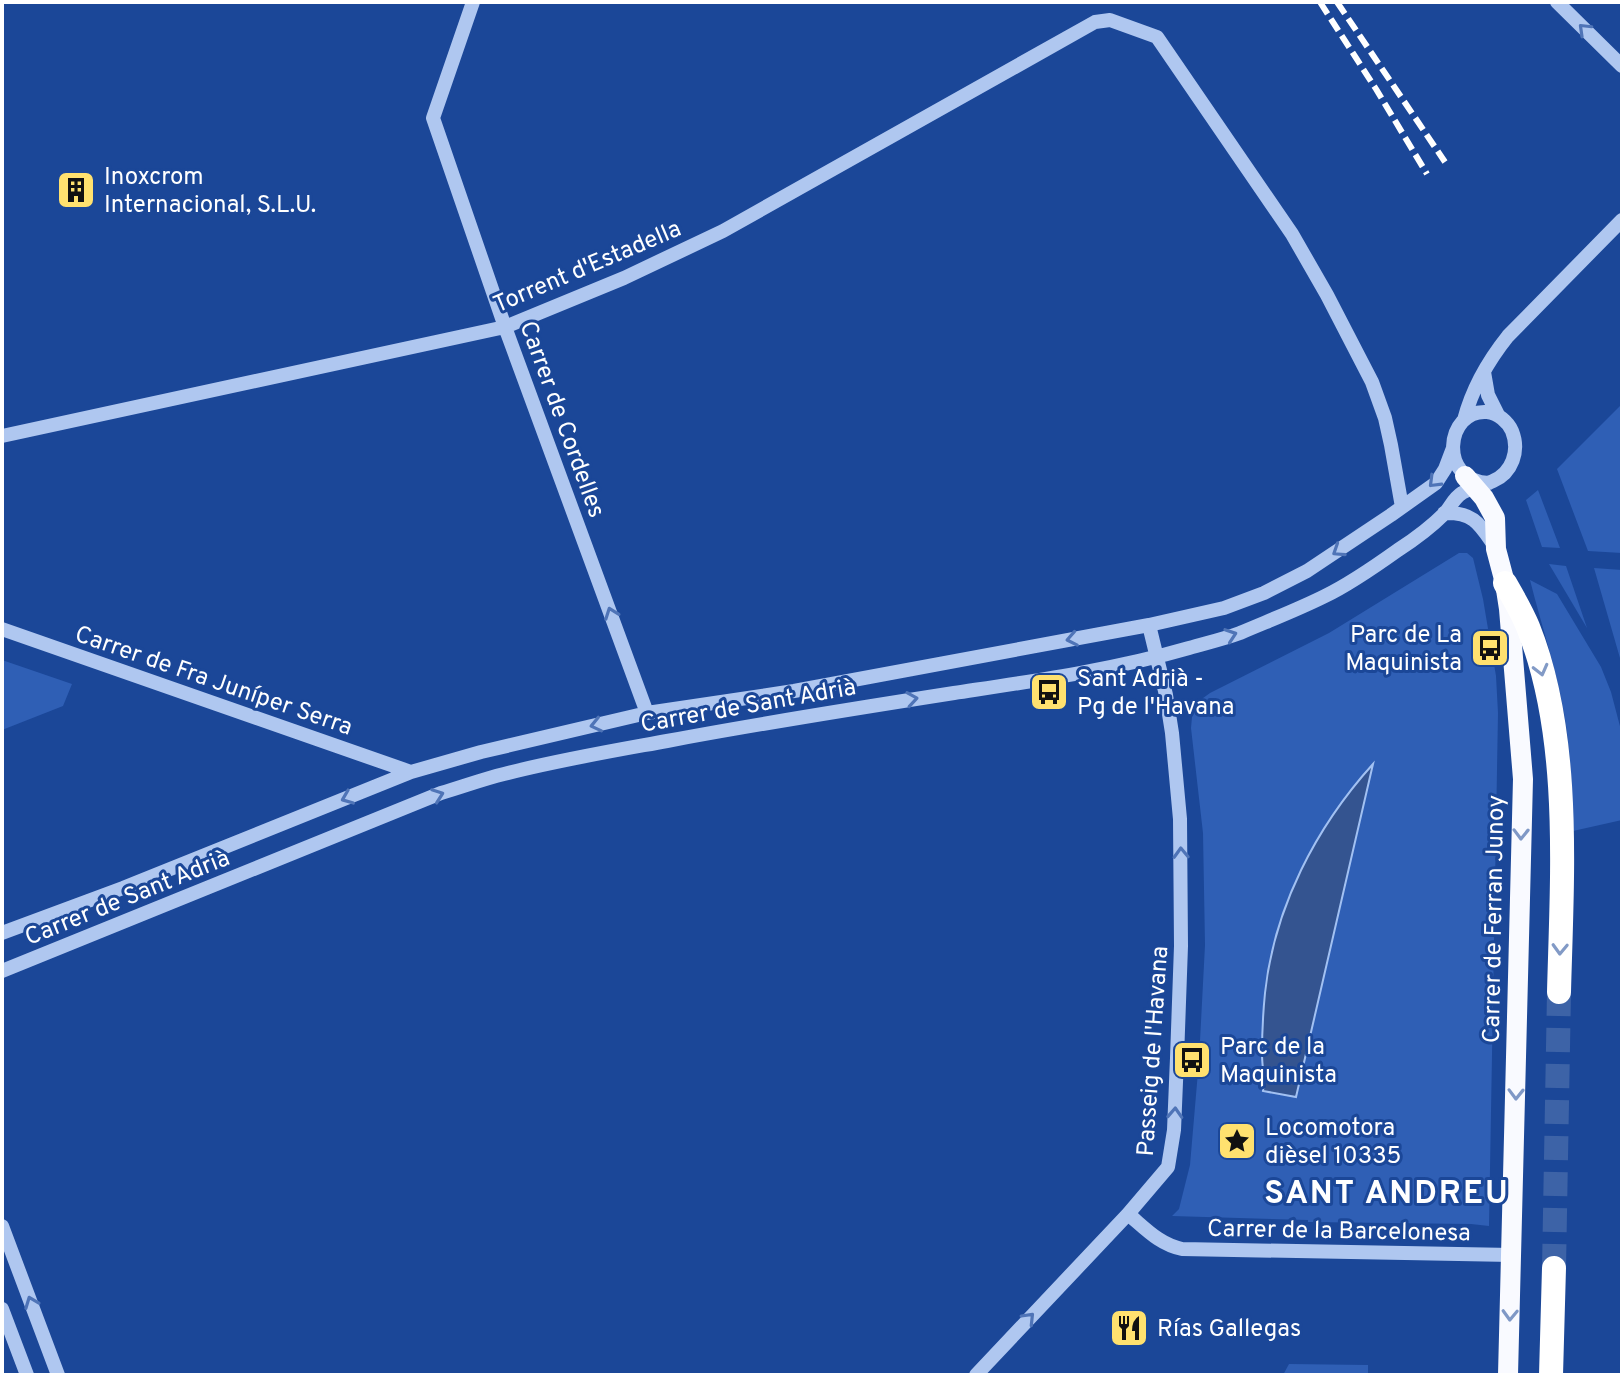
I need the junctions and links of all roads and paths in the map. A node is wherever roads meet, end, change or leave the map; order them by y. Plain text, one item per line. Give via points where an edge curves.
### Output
1 (473, 2) edge
2 (1557, 2) edge
3 (1622, 66) edge
4 (1622, 220) edge
5 (505, 327) junction
6 (1484, 372) junction
7 (1498, 415) junction
8 (1464, 420) junction
9 (2, 436) edge
10 (1453, 448) junction
11 (1477, 482) junction
12 (1402, 507) junction
13 (1444, 513) junction
14 (1496, 549) junction
15 (1505, 583) junction
16 (1149, 625) junction
17 (2, 629) edge
18 (1157, 657) junction
19 (647, 713) junction
20 (411, 772) junction
21 (2, 933) edge
22 (2, 971) edge
23 (1559, 992) tunnel mouth
24 (1128, 1214) junction
25 (2, 1226) edge
26 (1512, 1255) junction
27 (1554, 1268) tunnel mouth
28 (2, 1309) edge
29 (27, 1375) edge
30 (58, 1375) edge
31 (976, 1375) edge
32 (1508, 1375) edge
33 (1551, 1375) edge

1 - 5 street, Carrer de Cordelles via 433,118
3 -> 2 street
4 - 6 street via 1508,336
5 - 9 street, Torrent d'Estadella
5 - 12 street, Torrent d'Estadella via 723,231 1095,22 1110,20 1157,37 1292,234 1372,382 1385,418
19 -> 5 street, Carrer de Cordelles
6 - 7 street
6 - 8 street
7 - 8 street via 1486,412
7 - 11 street via 1511,428 1513,461 1496,480
8 - 10 street
10 - 11 street via 1456,464
10 -> 12 street, Carrer de Sant Adrià via 1436,483
11 - 13 street, Carrer de Sant Adrià
11 - 14 main road, Carrer de Ferran Junoy via 1495,518
12 -> 16 street, Carrer de Sant Adrià via 1307,571 1264,593
13 - 14 street via 1467,515
18 -> 13 street, Carrer de Sant Adrià via 1236,635 1328,595
14 - 15 main road, Carrer de Ferran Junoy
15 -> 23 highway via 1527,625 1550,707 1562,835
15 -> 26 main road, Carrer de Ferran Junoy via 1523,779
16 - 18 street, Passeig de l'Havana
16 -> 19 street, Carrer de Sant Adrià
17 - 20 street, Carrer de Fra Juníper Serra
22 -> 18 street, Carrer de Sant Adrià via 441,793 503,774 776,720
24 -> 18 street, Passeig de l'Havana via 1168,1167 1174,1130 1180,819 1172,733
19 -> 20 street, Carrer de Sant Adrià
20 -> 21 street, Carrer de Sant Adrià
24 - 26 street, Carrer de la Barcelonesa via 1158,1240 1182,1249
31 -> 24 street, Passeig de l'Havana
30 -> 25 street
26 -> 32 main road, Carrer de Ferran Junoy
27 - 33 highway
28 - 29 street

